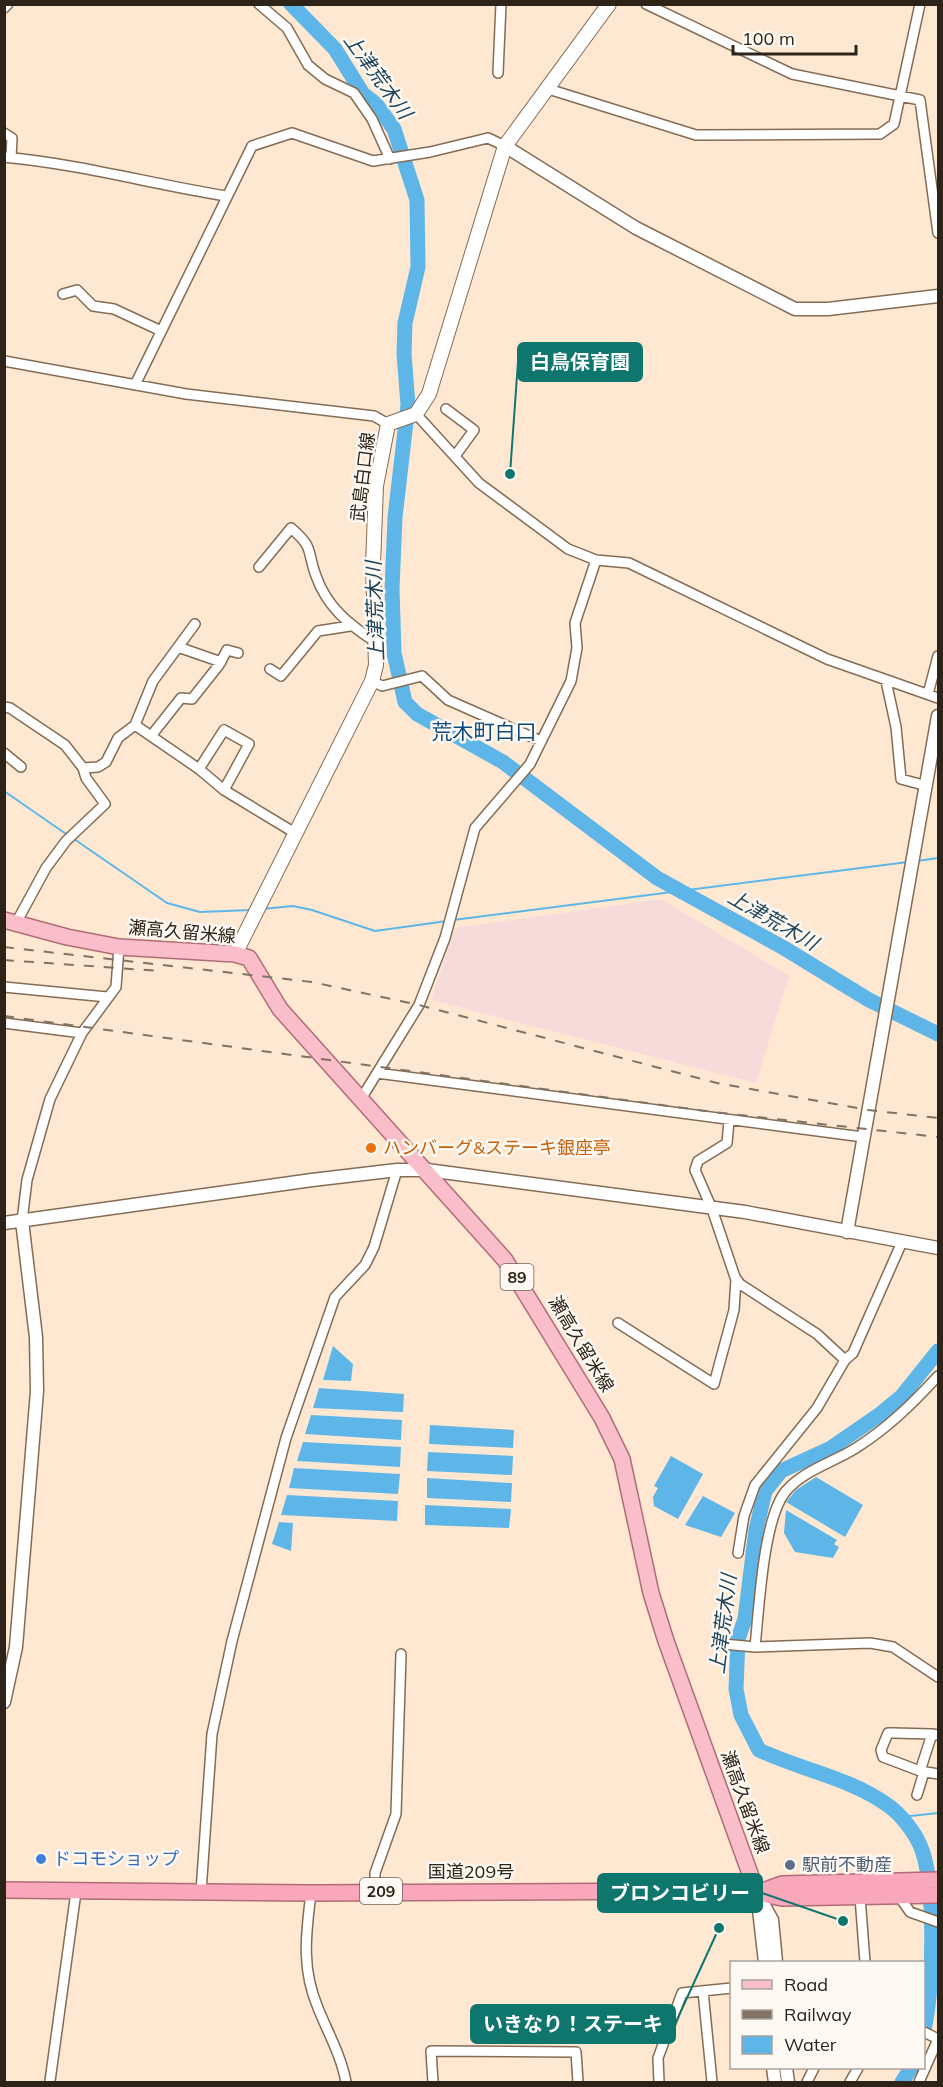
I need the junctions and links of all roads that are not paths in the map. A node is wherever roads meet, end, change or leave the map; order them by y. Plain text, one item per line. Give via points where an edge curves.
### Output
1 (8, 4) edge
2 (259, 4) edge
3 (501, 4) edge
4 (609, 4) edge
5 (646, 4) edge
6 (920, 4) edge
7 (4, 8) edge
8 (498, 73) dead end
9 (545, 88) junction
10 (899, 96) junction
11 (4, 134) edge
12 (505, 146) junction
13 (8, 158) edge
14 (393, 159) junction
15 (226, 196) junction
16 (939, 233) edge
17 (63, 294) dead end
18 (939, 296) edge
19 (159, 330) junction
20 (4, 361) edge
21 (135, 384) junction
22 (446, 409) dead end
23 (416, 414) junction
24 (391, 422) junction
25 (454, 456) junction
26 (596, 560) junction
27 (259, 567) dead end
28 (195, 624) dead end
29 (350, 626) junction
30 (376, 642) junction
31 (178, 647) junction
32 (238, 653) dead end
33 (939, 656) edge
34 (221, 662) junction
35 (270, 669) dead end
36 (886, 681) junction
37 (377, 683) junction
38 (928, 693) junction
39 (939, 698) edge
40 (4, 707) edge
41 (939, 716) edge
42 (135, 725) junction
43 (151, 736) junction
44 (541, 741) junction
45 (4, 753) edge
46 (21, 767) dead end
47 (83, 768) junction
48 (199, 769) junction
49 (927, 786) junction
50 (224, 790) junction
51 (295, 833) junction
52 (10, 922) edge
53 (119, 947) junction
54 (235, 954) junction
55 (4, 987) edge
56 (107, 997) junction
57 (4, 1023) edge
58 (82, 1033) junction
59 (377, 1073) junction
60 (362, 1099) junction
61 (729, 1121) junction
62 (863, 1137) junction
63 (397, 1170) junction
64 (427, 1170) junction
65 (711, 1207) junction
66 (22, 1221) junction
67 (4, 1223) edge
68 (847, 1232) junction
69 (902, 1242) junction
70 (939, 1248) edge
71 (736, 1279) junction
72 (618, 1323) dead end
73 (845, 1360) junction
74 (939, 1376) edge
75 (738, 1553) dead end
76 (723, 1644) dead end
77 (754, 1647) junction
78 (401, 1654) dead end
79 (939, 1677) edge
80 (4, 1702) edge
81 (935, 1734) edge
82 (922, 1771) junction
83 (939, 1774) edge
84 (917, 1795) dead end
85 (939, 1880) edge
86 (898, 1889) junction
87 (4, 1890) edge
88 (375, 1891) junction
89 (76, 1892) junction
90 (201, 1892) junction
91 (311, 1893) junction
92 (757, 1893) junction
93 (939, 1895) edge
94 (860, 1897) junction
95 (939, 1922) edge
96 (765, 1961) edge
97 (776, 1961) edge
98 (865, 1961) edge
99 (730, 1988) edge
100 (703, 1991) junction
101 (938, 2039) edge
102 (925, 2068) edge
103 (50, 2081) edge
104 (346, 2082) edge
105 (433, 2082) edge
106 (578, 2082) edge
107 (659, 2082) edge
108 (712, 2082) edge

1 - 7 street
2 - 14 street via 287,28 308,65 325,79 354,93
3 - 8 street
4 - 9 main road
5 - 10 street via 792,74
6 - 10 street
9 - 10 street via 696,135 880,134 894,124
9 - 12 main road
10 - 16 street via 920,100
11 - 13 street via 12,138
12 - 14 street via 488,138
12 - 18 street via 636,228 795,309
12 - 23 main road via 429,394
13 - 15 street via 65,164
14 - 15 street via 373,161 292,134 252,146
15 - 19 street via 198,260
17 - 19 street via 77,290 93,306 114,309
19 - 21 street
20 - 21 street
21 - 24 street via 186,394 374,416
22 - 25 street via 478,433
23 - 24 main road, 武島白口線
23 - 25 street
24 - 30 main road, 武島白口線 via 376,486
25 - 26 street via 479,483 536,526 568,549
26 - 36 street via 629,563 826,659
26 - 44 street via 575,623 577,648 571,681
27 - 29 street via 291,528 308,543 324,595
28 - 31 street
29 - 30 street
29 - 35 street via 318,631 281,676
30 - 37 main road, 武島白口線
31 - 34 street
31 - 42 street via 153,681
32 - 34 street via 227,650
33 - 38 street
34 - 43 street via 192,699 181,699
36 - 38 street
36 - 49 street via 901,779
37 - 44 street via 422,676 448,700
37 - 51 main road, 武島白口線
38 - 39 street
40 - 47 street via 65,745
41 - 49 street
42 - 43 street
42 - 47 street via 118,738 106,762
43 - 48 street
44 - 59 street via 530,764 475,828 445,938 419,1005
45 - 46 street
47 - 52 street via 105,804 66,841
48 - 50 street
48 - 50 street via 224,730 249,744
49 - 62 street
50 - 51 street
51 - 54 main road, 武島白口線
52 - 53 main road, 瀬高久留米線
53 - 54 main road, 瀬高久留米線
53 - 56 street via 116,987
54 - 60 main road, 瀬高久留米線 / 89 via 249,958 275,1003
55 - 56 street
56 - 58 street
57 - 58 street
58 - 66 street via 47,1108 27,1179
59 - 60 street
59 - 61 street
60 - 64 main road, 瀬高久留米線 / 89
61 - 62 street
61 - 65 street via 727,1143 695,1165
62 - 68 street
63 - 64 street
63 - 66 street
63 - 90 street via 374,1247 365,1264 335,1297 286,1438 232,1641 212,1734
64 - 65 street
64 - 92 main road, 瀬高久留米線 / 89 via 506,1260 602,1418 622,1459 651,1593
65 - 68 street
65 - 71 street
66 - 67 street
66 - 80 street via 36,1337 37,1391 18,1637
68 - 69 street
69 - 70 street
69 - 73 street via 853,1353
71 - 72 street via 734,1310 714,1384
71 - 73 street via 817,1334
73 - 75 street via 817,1408 755,1485 744,1516
74 - 77 street via 903,1415 786,1491 776,1509 765,1559
76 - 77 street
77 - 79 street via 870,1643 892,1647
78 - 88 street via 396,1814 375,1873
81 - 82 street
81 - 82 street via 888,1733 881,1750 883,1758
82 - 83 street
82 - 84 street
85 - 86 highway, 209
86 - 92 highway, 209 via 782,1884
86 - 93 highway, 209
86 - 94 highway, 209
86 - 95 street via 910,1912
87 - 89 highway, 国道209号 / 209
88 - 91 highway, 国道209号 / 209
88 - 92 highway, 国道209号 / 209
89 - 90 highway, 国道209号 / 209
89 - 103 street
90 - 91 highway, 国道209号 / 209
91 - 104 street via 304,1950 310,1986
92 - 94 highway, 209 via 782,1898
92 - 96 street
92 - 97 street via 772,1920
94 - 98 street
99 - 100 street
100 - 107 street via 682,1993 658,2058
100 - 108 street
101 - 102 street
105 - 106 street via 431,2051 576,2052

